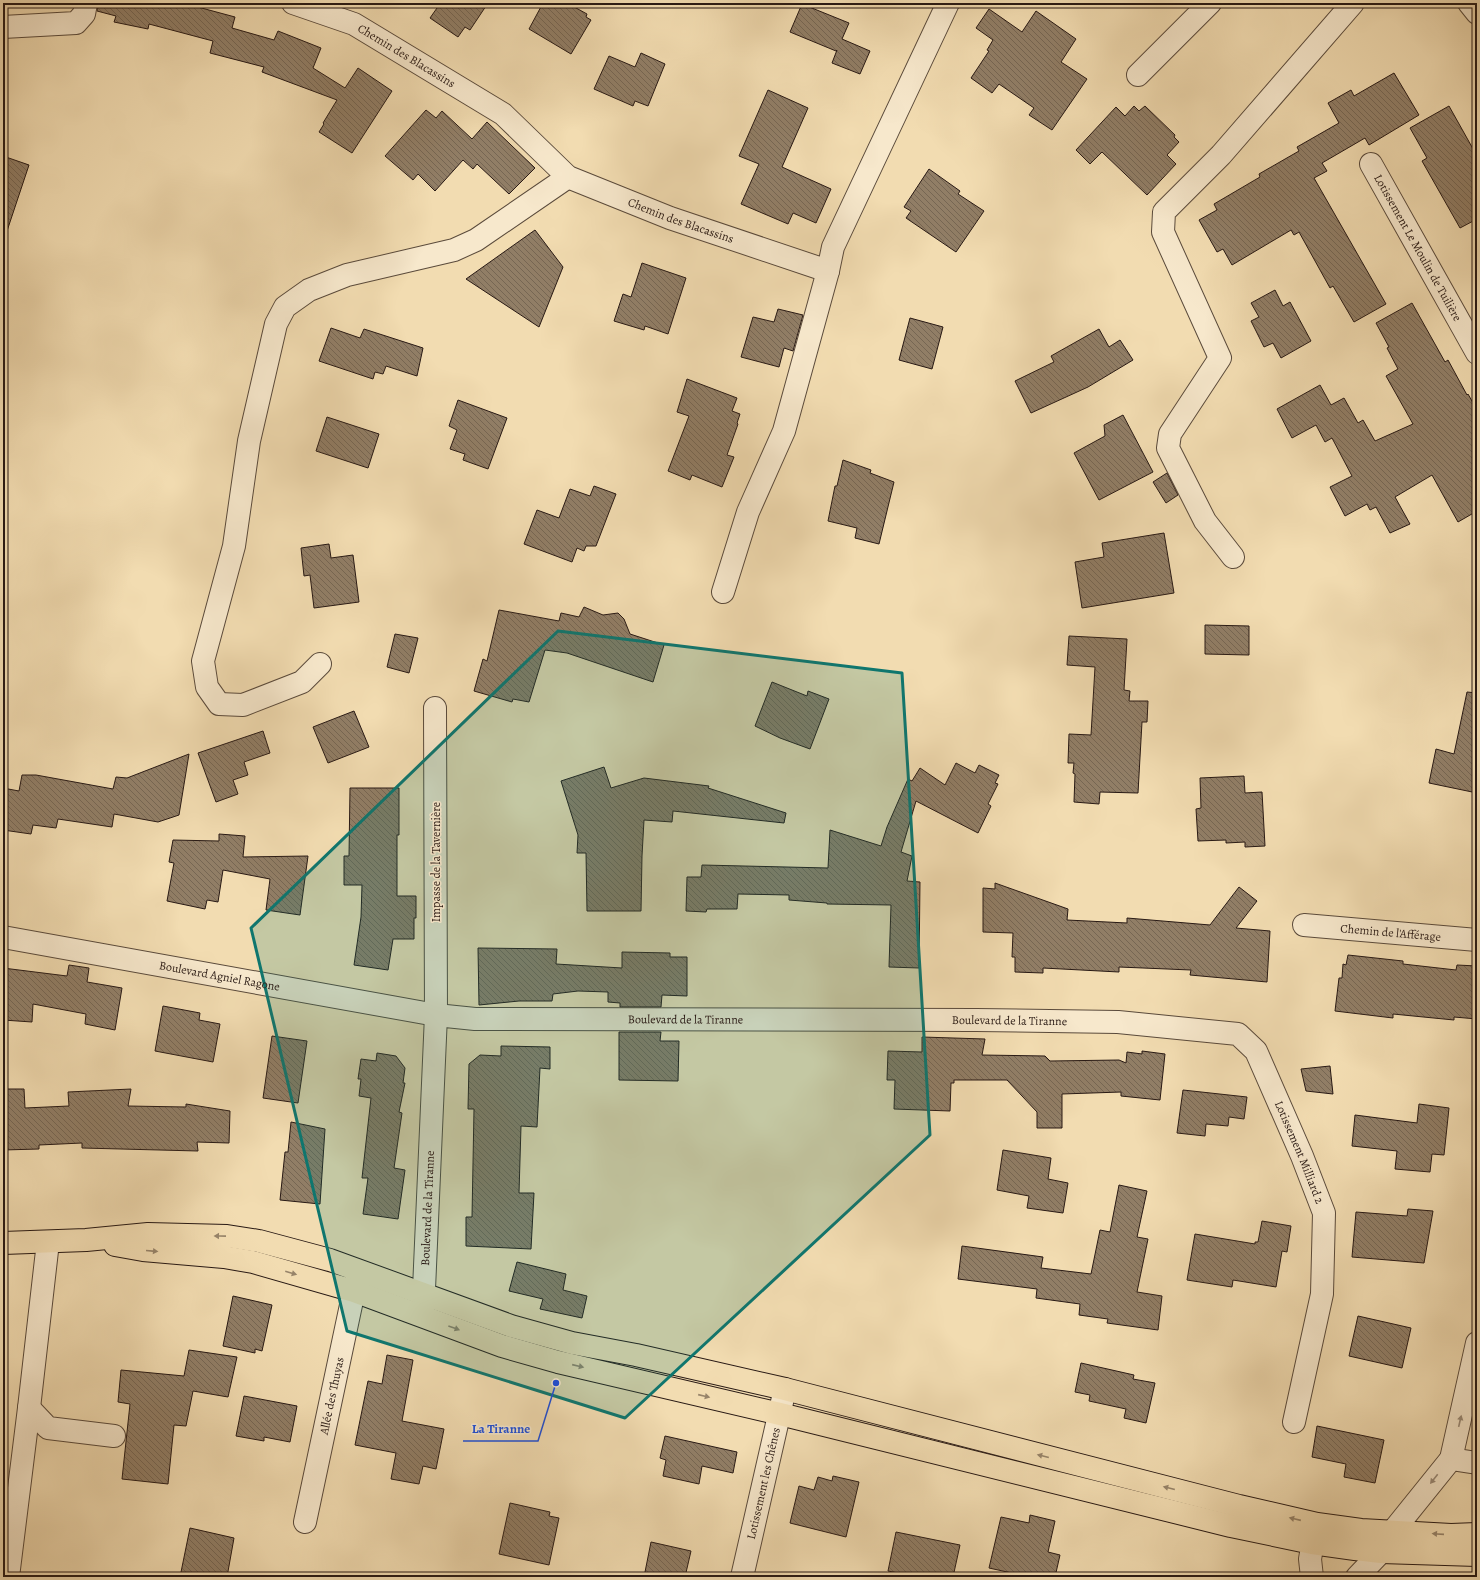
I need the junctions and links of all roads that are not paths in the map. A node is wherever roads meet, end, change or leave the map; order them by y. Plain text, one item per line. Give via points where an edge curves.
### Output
1 (86, 3) edge
2 (293, 3) edge
3 (948, 3) edge
4 (1210, 3) edge
5 (1353, 3) edge
6 (1469, 3) edge
7 (1477, 13) edge
8 (3, 27) edge
9 (1138, 75) dead end
10 (1371, 164) dead end
11 (568, 177) junction
12 (828, 271) junction
13 (1477, 353) edge
14 (1233, 557) dead end
15 (723, 592) dead end
16 (320, 664) dead end
17 (435, 708) dead end
18 (1304, 925) dead end
19 (3, 937) edge
20 (1477, 940) edge
21 (436, 1015) junction
22 (1238, 1034) joint
23 (86, 1240) junction
24 (48, 1242) junction
25 (3, 1243) edge
26 (358, 1270) junction
27 (354, 1291) junction
28 (424, 1295) junction
29 (423, 1317) junction
30 (1476, 1355) edge
31 (785, 1389) junction
32 (29, 1408) junction
33 (780, 1414) junction
34 (1294, 1422) dead end
35 (114, 1436) dead end
36 (1451, 1459) junction
37 (1477, 1463) edge
38 (305, 1522) dead end
39 (1393, 1531) junction
40 (1314, 1533) junction
41 (1477, 1534) edge
42 (1381, 1552) junction
43 (1474, 1558) edge
44 (8, 1577) edge
45 (742, 1577) edge
46 (1312, 1577) edge
47 (1357, 1577) edge

1 - 8 street via 84,14 76,23
2 - 11 street, Chemin des Blacassins via 354,24 503,114
3 - 12 street via 833,247
4 - 9 street
5 - 14 street via 1221,155 1164,212 1163,232 1220,358 1170,434 1168,448 1205,521
6 - 7 street
10 - 13 street, Lotissement Le Moulin de Tuilière
11 - 12 street, Chemin des Blacassins via 670,218
11 - 16 street via 476,240 454,250 347,275 308,290 285,307 276,324 249,441 234,546 203,661 207,687 219,704 243,705 302,682
12 - 15 street via 784,431 748,512
17 - 21 street, Impasse de la Tavernière
18 - 20 street, Chemin de l'Afférage
19 - 21 street, Boulevard Agniel Ragone
21 - 22 street, Boulevard de la Tiranne via 475,1019 1111,1022
21 - 28 street, Boulevard de la Tiranne
22 - 34 street, Lotissement Milliard 2 via 1256,1051 1324,1213 1322,1294
23 - 24 main road
26 -> 23 main road via 259,1241 227,1236 148,1234
23 -> 27 main road via 144,1250 253,1262
24 - 25 main road
24 - 32 street
26 - 27 street, Allée des Thuyas
26 - 28 main road
27 - 29 main road
27 - 38 street, Allée des Thuyas
28 - 29 street, Boulevard de la Tiranne
28 - 31 main road via 511,1326 565,1341
29 -> 33 main road via 502,1346 558,1362
36 -> 30 street
31 - 33 street, Lotissement les Chênes
40 -> 31 main road via 1239,1506
32 - 35 street via 48,1428
32 - 44 street
33 - 40 main road via 1231,1526
33 - 45 street, Lotissement les Chênes
36 - 37 street
36 -> 39 street
39 - 40 main road
41 -> 39 main road
40 - 42 main road
40 - 46 street via 1310,1559
42 - 43 main road
42 - 47 street

